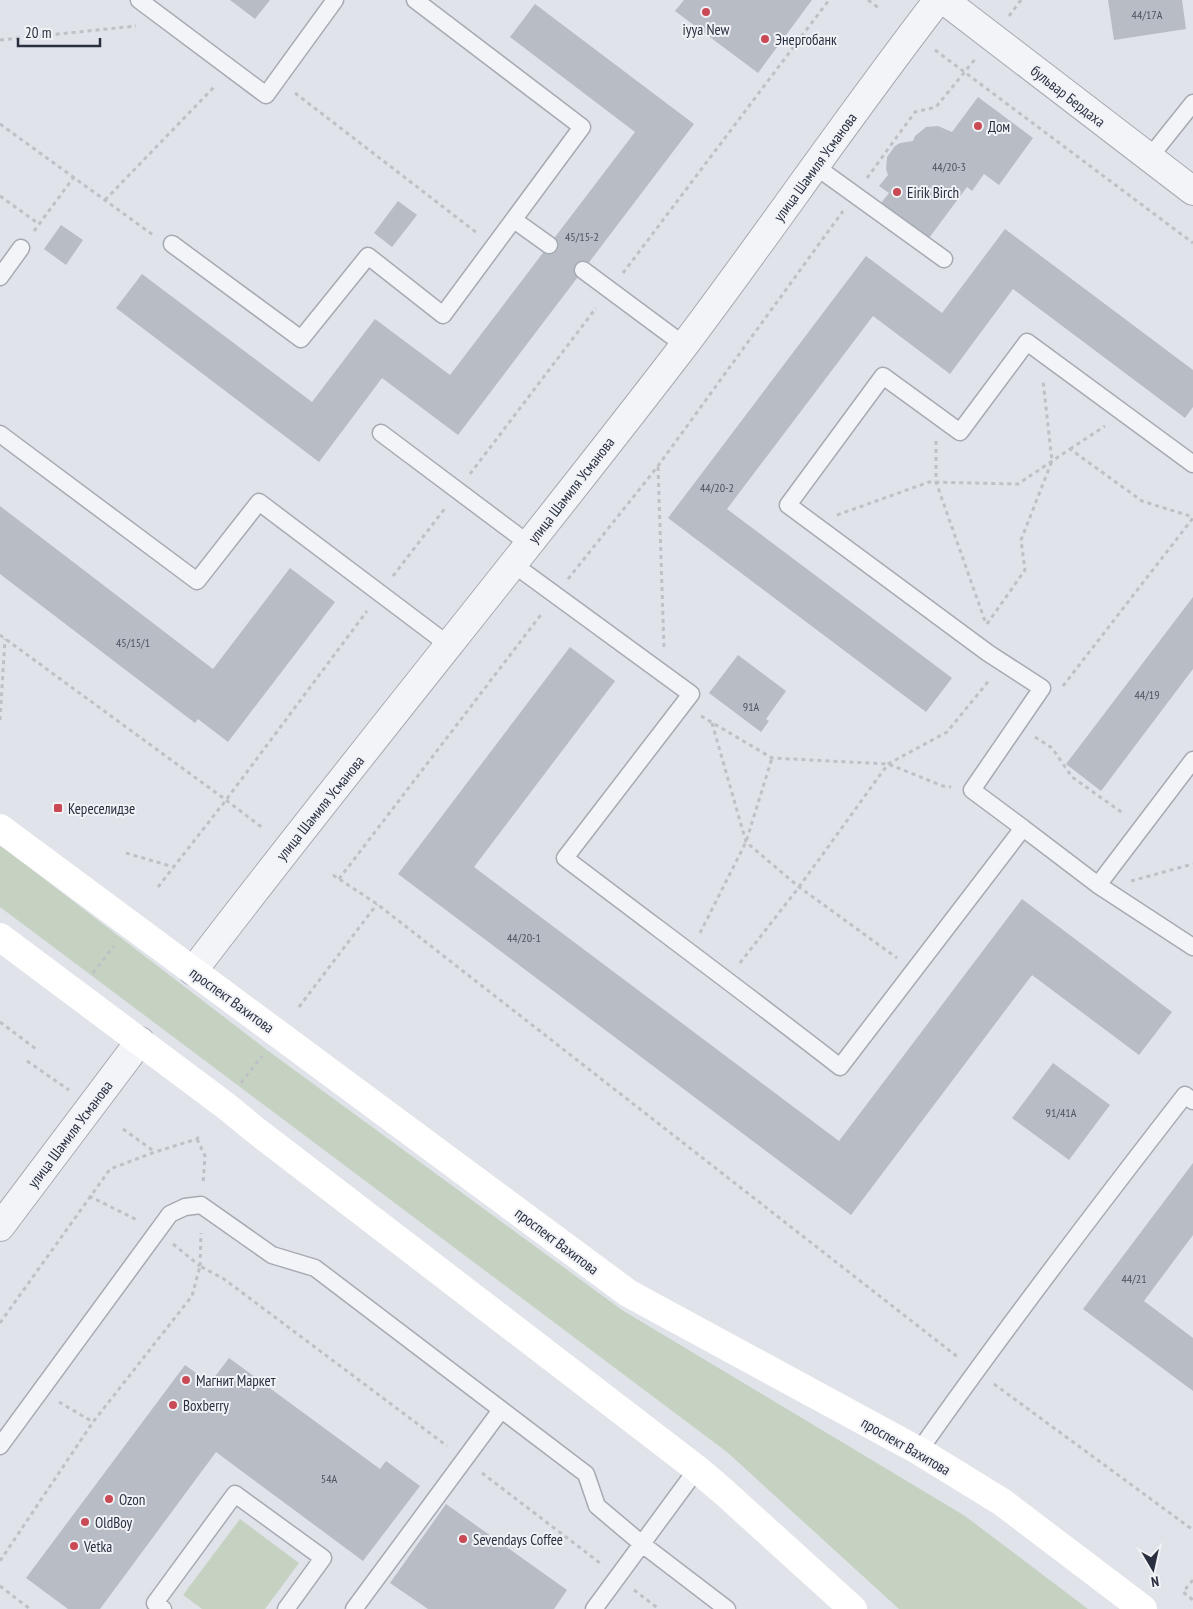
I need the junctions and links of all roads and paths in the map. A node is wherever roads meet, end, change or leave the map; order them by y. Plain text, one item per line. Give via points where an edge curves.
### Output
1 (139, 0) edge
2 (335, 0) edge
3 (415, 0) edge
4 (829, 0) edge
5 (868, 0) edge
6 (938, 0) edge
7 (944, 0) edge
8 (880, 9) dead end
9 (169, 22) junction
10 (993, 37) junction
11 (0, 40) edge
12 (934, 49) dead end
13 (231, 69) junction
14 (964, 72) junction
15 (277, 79) junction
16 (1193, 102) edge
17 (0, 124) edge
18 (1149, 158) junction
19 (816, 166) junction
20 (74, 177) junction
21 (1193, 191) edge
22 (855, 194) junction
23 (0, 196) edge
24 (105, 200) junction
25 (514, 220) junction
26 (39, 224) junction
27 (1193, 243) edge
28 (172, 244) joint
29 (549, 245) dead end
30 (494, 246) junction
31 (21, 248) joint
32 (944, 259) dead end
33 (583, 270) dead end
34 (0, 276) edge
35 (609, 291) junction
36 (684, 346) junction
37 (1039, 352) junction
38 (1124, 414) junction
39 (936, 415) junction
40 (381, 432) dead end
41 (0, 434) edge
42 (1070, 449) junction
43 (1052, 461) junction
44 (1193, 464) edge
45 (658, 466) junction
46 (936, 482) junction
47 (458, 491) junction
48 (1193, 517) edge
49 (813, 524) junction
50 (521, 554) junction
51 (380, 593) junction
52 (556, 595) junction
53 (0, 635) edge
54 (5, 639) junction
55 (450, 646) junction
56 (988, 653) junction
57 (665, 674) junction
58 (1042, 688) junction
59 (692, 694) junction
60 (0, 720) edge
61 (712, 723) junction
62 (1016, 724) junction
63 (772, 758) junction
64 (1193, 760) edge
65 (888, 764) junction
66 (972, 790) junction
67 (226, 800) junction
68 (0, 828) edge
69 (1023, 828) junction
70 (1143, 828) junction
71 (264, 829) dead end
72 (746, 842) junction
73 (126, 853) dead end
74 (1193, 864) edge
75 (174, 866) junction
76 (334, 875) dead end
77 (339, 878) junction
78 (158, 887) dead end
79 (799, 887) junction
80 (1101, 887) junction
81 (377, 904) junction
82 (0, 936) edge
83 (114, 946) dead end
84 (1193, 947) edge
85 (690, 953) junction
86 (914, 970) junction
87 (193, 972) junction
88 (91, 976) dead end
89 (727, 979) junction
90 (299, 1007) dead end
91 (0, 1022) edge
92 (140, 1041) junction
93 (36, 1049) dead end
94 (267, 1050) dead end
95 (27, 1061) dead end
96 (240, 1085) dead end
97 (1190, 1094) edge
98 (75, 1095) dead end
99 (123, 1129) dead end
100 (200, 1134) dead end
101 (197, 1139) junction
102 (155, 1152) junction
103 (205, 1156) dead end
104 (0, 1227) edge
105 (0, 1323) edge
106 (975, 1371) junction
107 (41, 1391) junction
108 (501, 1410) junction
109 (92, 1422) junction
110 (0, 1446) edge
111 (918, 1451) junction
112 (464, 1459) junction
113 (697, 1469) junction
114 (1193, 1530) edge
115 (642, 1544) junction
116 (0, 1561) edge
117 (618, 1577) junction
118 (1193, 1580) edge
119 (0, 1586) edge
120 (1193, 1600) edge
121 (1134, 1605) edge
122 (30, 1609) edge
123 (163, 1609) edge
124 (286, 1609) edge
125 (354, 1609) edge
126 (594, 1609) edge
127 (658, 1609) edge
128 (727, 1609) edge
129 (853, 1609) edge

1 - 9 lane
2 - 15 lane
3 - 25 lane via 582,128
4 - 35 path
5 - 8 path
6 - 19 street, улица Шамиля Усманова
7 - 10 street, бульвар Бердаха
9 - 11 path
9 - 13 lane
10 - 14 path
10 - 18 street, бульвар Бердаха
12 - 14 path
13 - 15 lane via 266,95
13 - 24 path
14 - 22 path via 936,107 915,112
14 - 27 path
15 - 30 path
16 - 18 lane
17 - 20 path
18 - 21 street, бульвар Бердаха
19 - 22 lane
19 - 36 street, улица Шамиля Усманова
20 - 24 path
20 - 26 path
22 - 32 lane
22 - 45 path
23 - 26 path
24 - 28 path via 159,239
25 - 29 lane
25 - 30 lane
26 - 31 path
28 - 30 lane via 301,339 368,256 443,315
31 - 34 lane
33 - 35 lane
35 - 36 lane
35 - 47 path
36 - 50 street, улица Шамиля Усманова
37 - 38 lane
37 - 39 lane via 1027,342 960,432
37 - 43 path
38 - 42 path
38 - 44 lane
39 - 46 path
39 - 49 lane via 883,376 788,505
40 - 47 lane
41 - 51 lane via 197,581 259,502
42 - 43 path
42 - 48 path via 1142,502
43 - 46 path via 1018,484
43 - 46 path via 1022,540 1025,570 986,624
45 - 52 path
45 - 57 path
46 - 49 path
47 - 50 lane
47 - 51 path
48 - 58 path via 1062,688
49 - 56 lane
50 - 52 lane
50 - 55 street, улица Шамиля Усманова
51 - 55 lane
51 - 67 path
52 - 57 lane
52 - 77 path
53 - 54 path
54 - 60 path
54 - 67 path
55 - 87 street, улица Шамиля Усманова via 288,847
56 - 58 lane
56 - 65 path via 987,683 946,732
57 - 59 lane
58 - 62 lane
59 - 61 path via 691,711
59 - 85 lane via 566,858
61 - 63 path
61 - 72 path
62 - 66 lane
62 - 70 path via 1052,748 1072,777
63 - 65 path
63 - 72 path
64 - 70 lane
65 - 66 path via 942,786
65 - 79 path
66 - 69 lane
67 - 71 path
67 - 75 path
68 - 87 main road, проспект Вахитова
69 - 80 lane
69 - 86 lane
70 - 80 lane
72 - 79 path
72 - 85 path
73 - 75 path
74 - 80 path
75 - 78 path
76 - 77 path
77 - 81 path
79 - 86 path
79 - 89 path
80 - 84 lane
81 - 90 path
81 - 106 path
82 - 92 main road
83 - 88 path
85 - 89 lane
86 - 89 lane via 840,1067
87 - 111 main road, проспект Вахитова via 628,1293
91 - 93 path
92 - 104 street, улица Шамиля Усманова
92 - 113 main road
94 - 96 path
95 - 98 path
97 - 106 lane via 1082,1227
99 - 102 path
100 - 101 path
101 - 102 path
101 - 103 path
102 - 105 path via 110,1169
106 - 111 lane
106 - 114 path
107 - 108 lane via 170,1214 185,1207 201,1205 272,1255 315,1268
107 - 109 path
107 - 110 lane
108 - 112 lane
108 - 115 lane via 586,1474 597,1506
109 - 112 path via 192,1296 200,1266 224,1279
109 - 116 path
111 - 121 main road, проспект Вахитова via 1002,1502
112 - 117 path
112 - 125 lane
113 - 115 lane
113 - 129 main road
115 - 117 lane
115 - 128 lane
117 - 126 lane
117 - 127 path
118 - 120 path via 1183,1592
119 - 122 path
123 - 124 lane via 154,1603 235,1494 323,1558

